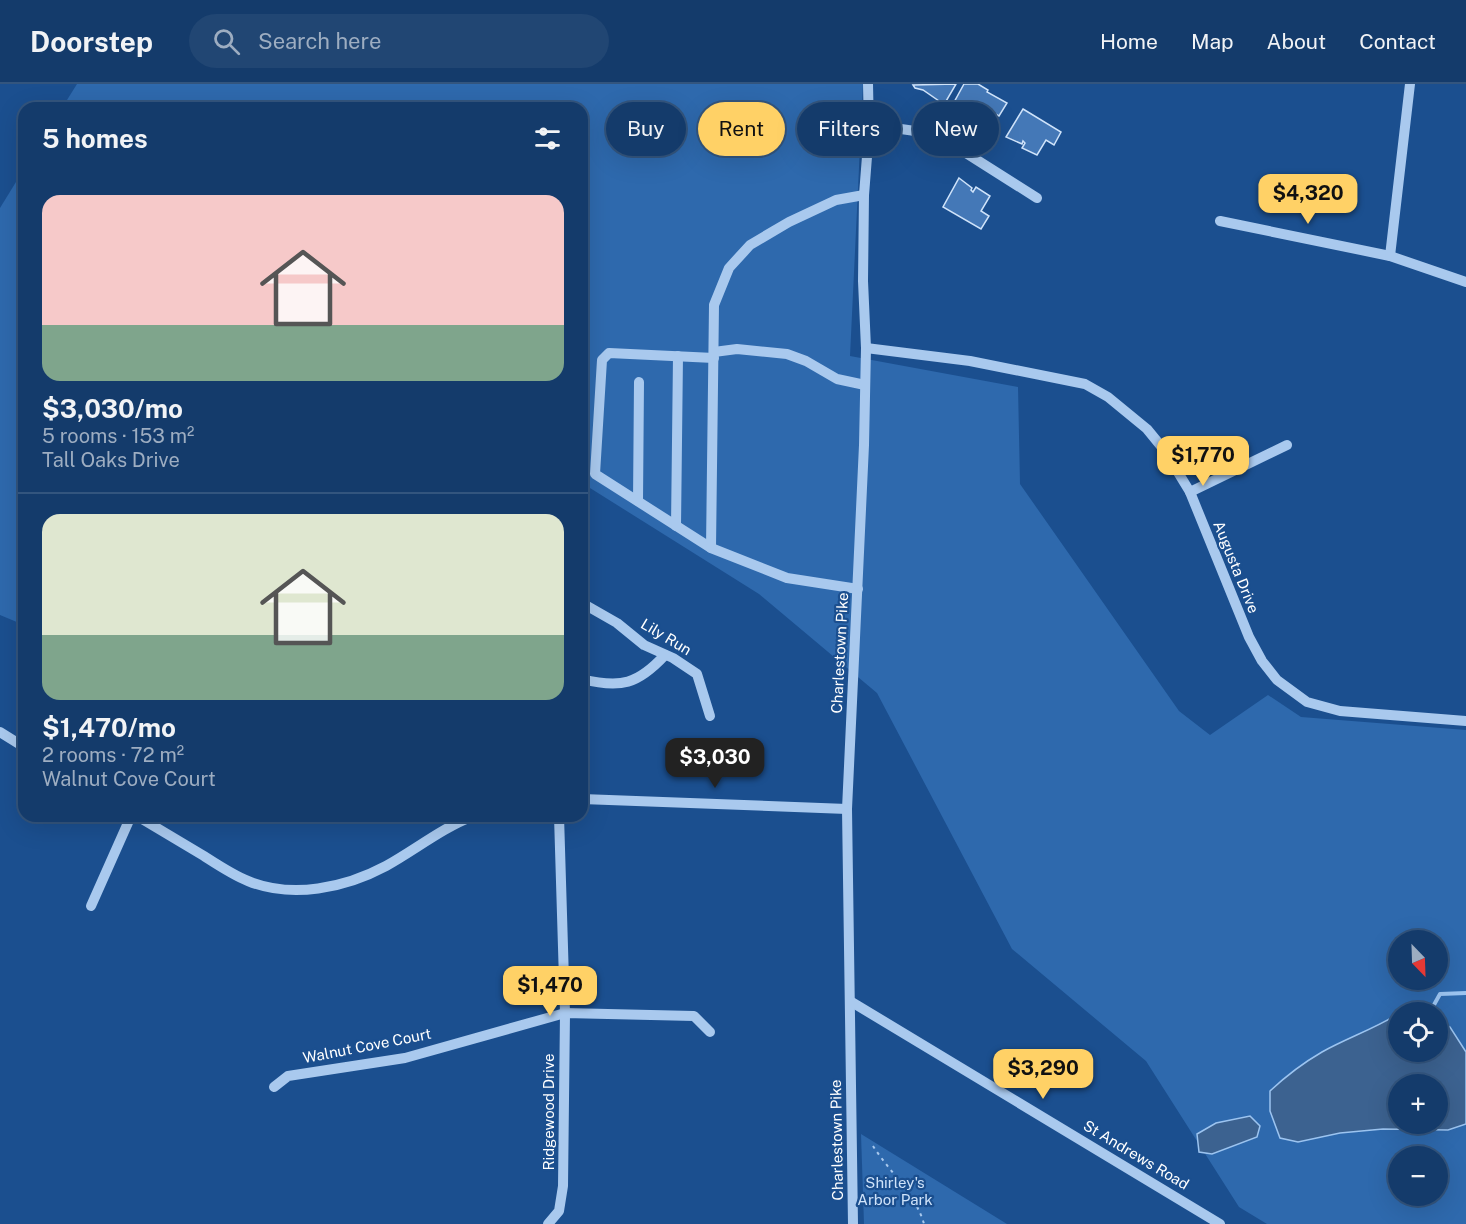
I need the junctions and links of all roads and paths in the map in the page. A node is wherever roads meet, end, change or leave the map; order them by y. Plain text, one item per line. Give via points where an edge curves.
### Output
1 (868, 84) edge
2 (1410, 84) edge
3 (868, 102) edge
4 (901, 129) edge
5 (867, 156) edge
6 (864, 195) junction
7 (1037, 198) dead end
8 (1220, 221) dead end
9 (1390, 256) junction
10 (1466, 282) edge
11 (866, 348) junction
12 (714, 355) junction
13 (678, 356) junction
14 (639, 382) dead end
15 (865, 385) junction
16 (1287, 445) dead end
17 (1190, 492) junction
18 (638, 501) junction
19 (676, 526) junction
20 (711, 548) junction
21 (858, 589) junction
22 (588, 606) edge
23 (665, 655) junction
24 (588, 680) edge
25 (710, 716) dead end
26 (1466, 721) edge
27 (0, 732) edge
28 (18, 743) edge
29 (588, 799) edge
30 (847, 809) junction
31 (128, 822) edge
32 (147, 822) edge
33 (462, 822) edge
34 (559, 822) edge
35 (91, 906) dead end
36 (850, 1001) junction
37 (565, 1013) junction
38 (710, 1032) dead end
39 (274, 1087) dead end
40 (873, 1146) dead end
41 (548, 1224) edge
42 (853, 1224) edge
43 (924, 1224) edge
44 (1220, 1224) edge

1 - 3 street, Charlestown Pike
2 - 9 street
4 - 7 street via 936,134
5 - 6 street, Charlestown Pike
6 - 11 street, Charlestown Pike
6 - 12 street via 836,200 750,245 729,268 714,305
8 - 9 street
9 - 10 street
11 - 15 street, Charlestown Pike
11 - 17 street, Augusta Drive via 969,361 1085,384 1116,402 1147,429 1165,450
12 - 13 street
12 - 15 street via 737,349 787,354 837,379
12 - 20 street
13 - 18 street via 609,353 602,360 595,474
13 - 19 street
14 - 18 street
15 - 21 street, Charlestown Pike
16 - 17 street
17 - 26 street, Augusta Drive via 1249,637 1277,680 1307,702 1340,711
18 - 19 street
19 - 20 street
20 - 21 street via 787,578
21 - 30 street, Charlestown Pike
22 - 23 street, Lily Run
23 - 24 street via 650,671 622,685
23 - 25 street, Lily Run via 697,674
27 - 28 street
29 - 30 street
30 - 36 street, Charlestown Pike
31 - 35 street
32 - 33 street via 249,881 307,890 363,878
34 - 37 street, Ridgewood Drive
36 - 42 street, Charlestown Pike
36 - 44 street, St Andrews Road
37 - 38 street, Walnut Cove Court via 694,1016
37 - 39 street, Walnut Cove Court via 405,1058 288,1076
37 - 41 street, Ridgewood Drive via 563,1186 559,1211
40 - 43 path via 918,1207

